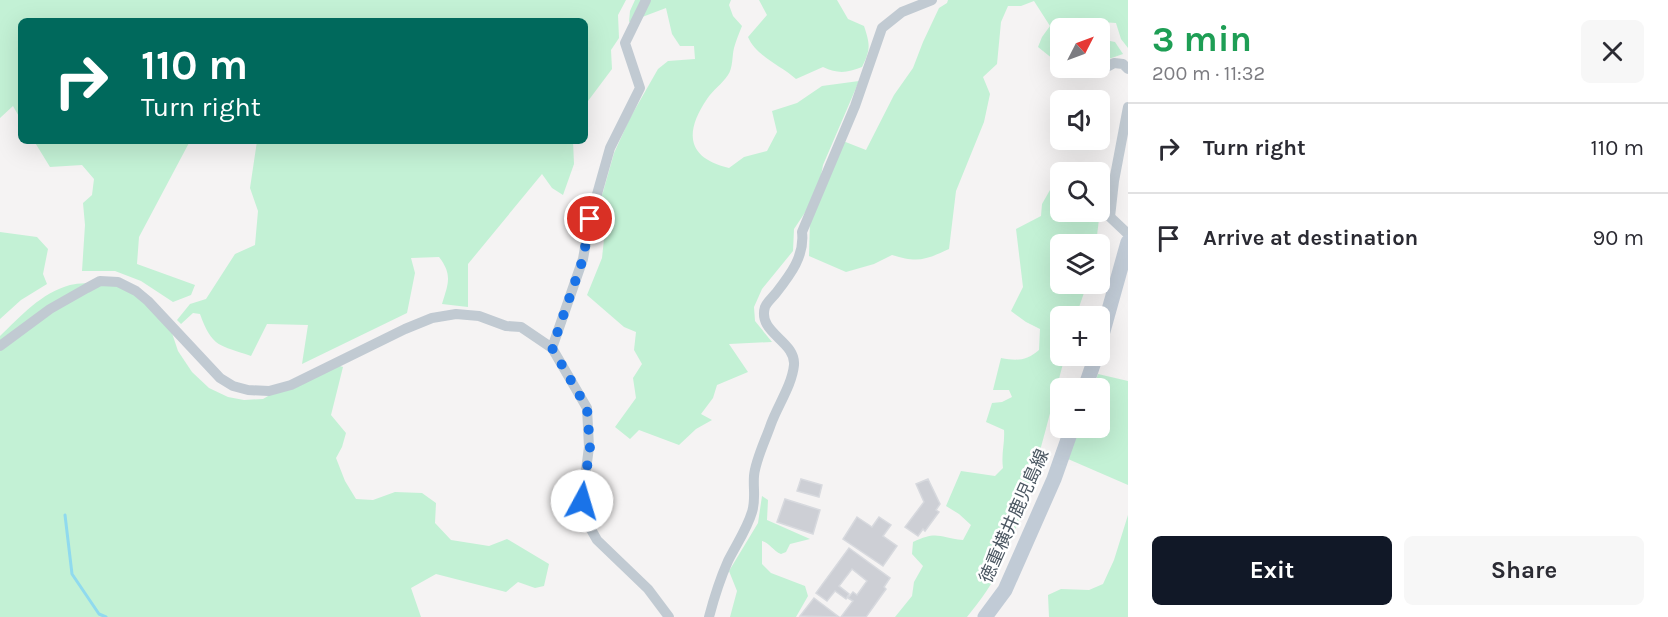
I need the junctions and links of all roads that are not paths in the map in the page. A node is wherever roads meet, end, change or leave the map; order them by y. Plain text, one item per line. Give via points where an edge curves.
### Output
1 (646, 0) edge
2 (932, 0) edge
3 (1110, 65) edge
4 (1128, 69) edge
5 (1128, 107) edge
6 (1128, 234) edge
7 (1128, 242) edge
8 (1110, 306) edge
9 (0, 346) edge
10 (552, 348) junction
11 (1068, 438) edge
12 (669, 617) edge
13 (709, 617) edge
14 (985, 617) edge

1 - 10 street via 625,43 640,88 610,148 583,259
2 - 13 street via 902,12 882,28 855,106 802,232 801,253 765,306 764,319 787,347 794,366 754,474 752,513 721,579
3 - 4 street via 1123,64
5 - 6 street via 1110,217
7 - 8 main road
9 - 10 street via 50,309 100,281 118,282 136,291 220,378 248,390 269,391 291,385 405,329 456,314 521,327
10 - 12 street via 587,408 590,447 582,501 588,524 597,540 648,589
11 - 14 main road, 徳重横井鹿児島線 via 1005,590

